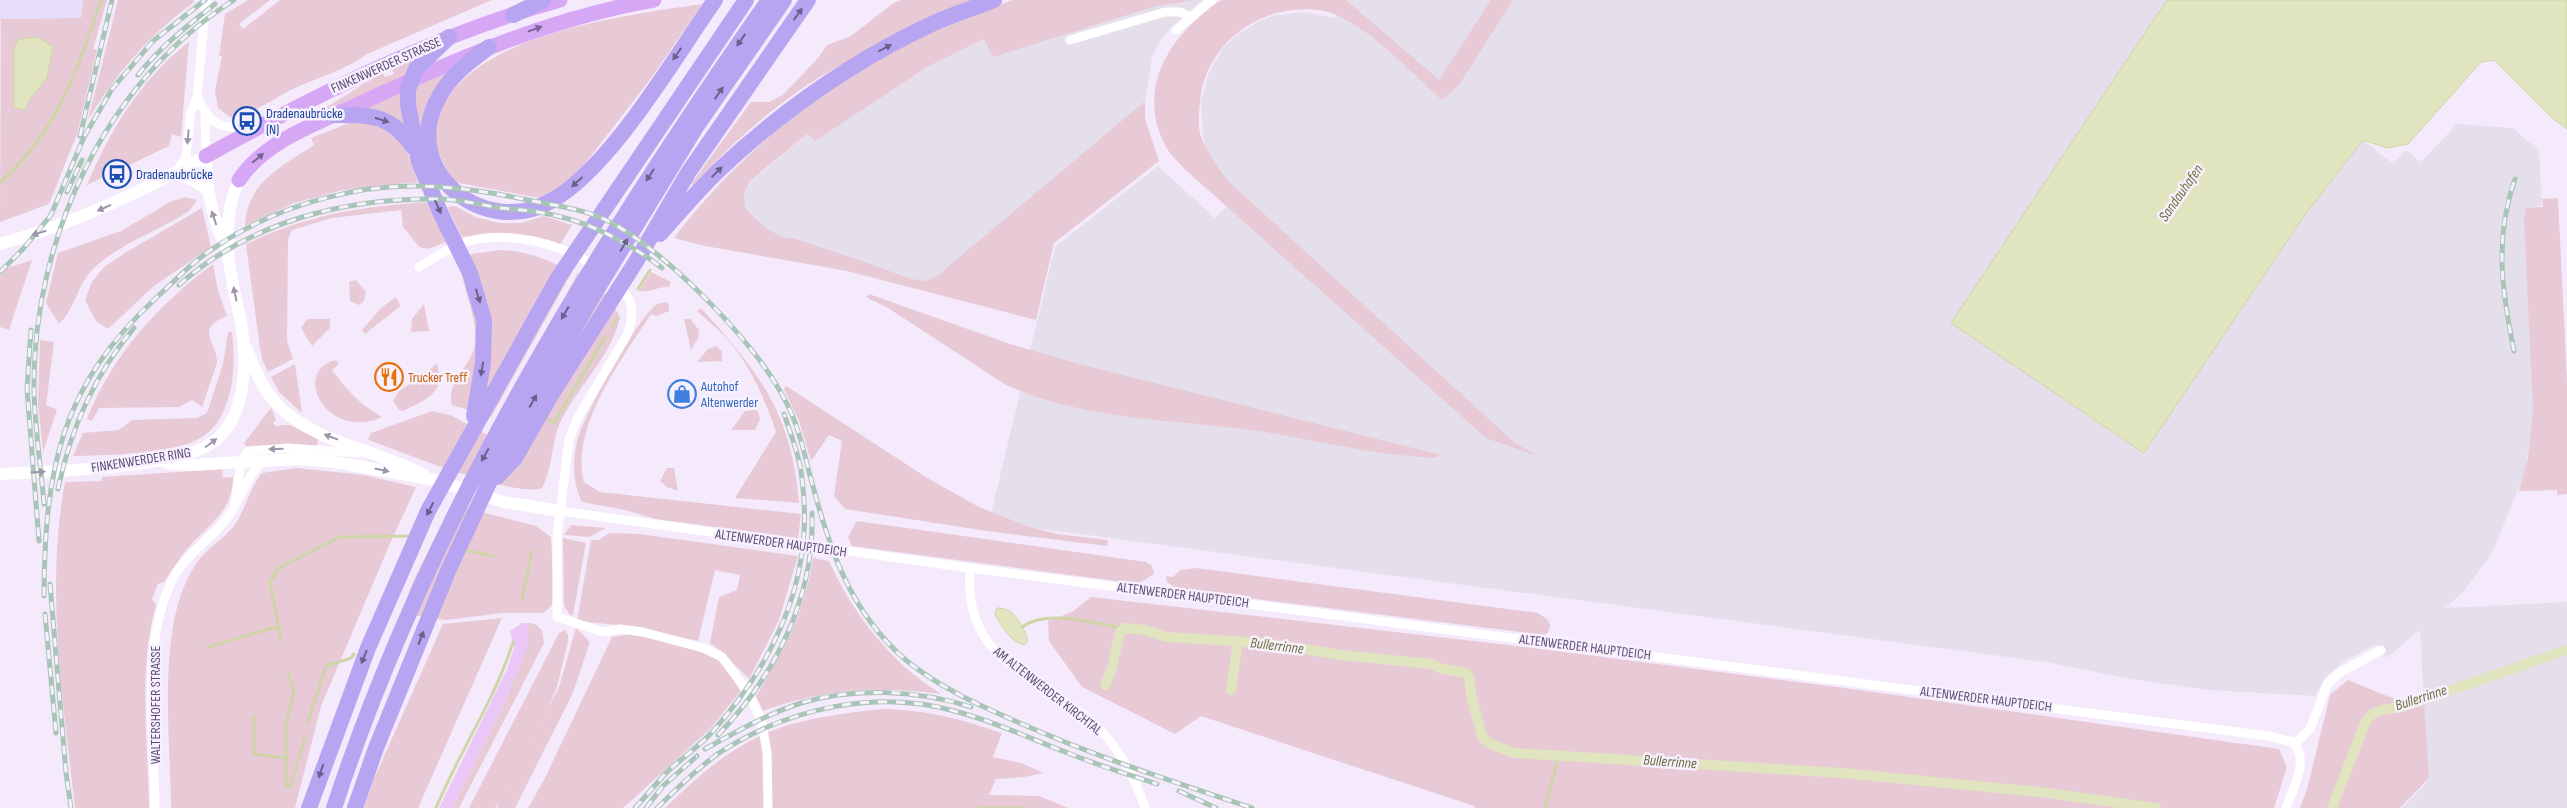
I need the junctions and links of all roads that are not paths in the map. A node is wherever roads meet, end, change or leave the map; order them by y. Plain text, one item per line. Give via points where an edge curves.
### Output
1 (206, 0) edge
2 (542, 0) edge
3 (560, 0) edge
4 (654, 0) edge
5 (715, 0) edge
6 (746, 0) edge
7 (769, 0) edge
8 (784, 0) edge
9 (808, 0) edge
10 (994, 0) edge
11 (1212, 0) edge
12 (513, 15) junction
13 (1191, 17) junction
14 (1176, 30) dead end
15 (449, 37) junction
16 (1070, 40) dead end
17 (490, 47) junction
18 (411, 81) junction
19 (197, 97) junction
20 (205, 112) junction
21 (335, 115) junction
22 (263, 124) junction
23 (206, 156) junction
24 (422, 156) junction
25 (174, 174) junction
26 (238, 180) joint
27 (206, 188) junction
28 (224, 234) junction
29 (0, 244) edge
30 (637, 260) junction
31 (419, 267) dead end
32 (244, 344) junction
33 (470, 435) junction
34 (377, 454) junction
35 (264, 461) junction
36 (149, 462) junction
37 (240, 462) junction
38 (0, 474) edge
39 (435, 480) junction
40 (485, 490) junction
41 (234, 508) junction
42 (560, 511) junction
43 (970, 568) junction
44 (2382, 650) dead end
45 (2295, 744) junction
46 (155, 808) edge
47 (309, 808) edge
48 (334, 808) edge
49 (355, 808) edge
50 (768, 808) edge
51 (1145, 808) edge
52 (2286, 808) edge

1 - 19 street
2 - 12 highway
3 - 12 main road, FINKENWERDER STRASSE
17 -> 4 main road, FINKENWERDER STRASSE via 577,16
5 -> 24 highway via 608,150 550,202 512,214 482,208 452,190
6 - 33 highway via 558,278
7 -> 48 highway via 619,224 485,455 410,611
40 -> 8 highway via 507,444 594,294 696,127
30 -> 9 highway via 688,173
30 -> 10 highway via 718,171 799,103 879,50 935,22
11 - 13 street
12 - 15 main road, FINKENWERDER STRASSE
13 - 14 street
13 - 16 street via 1180,12 1165,12
15 - 18 highway via 423,60
15 - 22 main road, FINKENWERDER STRASSE via 373,69
17 - 18 main road, FINKENWERDER STRASSE
17 - 24 highway via 456,74 438,97
18 - 21 main road, FINKENWERDER STRASSE
18 - 24 highway via 408,105
19 - 20 street
19 -> 25 street via 190,112 186,157
20 - 22 street via 225,127
20 - 23 street
21 -> 24 highway via 366,115 386,120 397,126
26 -> 21 main road, FINKENWERDER STRASSE via 272,147
22 - 23 main road, FINKENWERDER STRASSE
23 - 25 main road, FINKENWERDER STRASSE
23 - 27 main road
24 -> 33 highway via 440,214 470,273 484,320 483,363
25 - 27 main road
25 -> 29 main road, FINKENWERDER STRASSE via 78,219
26 - 28 main road, FINKENWERDER STRASSE
28 -> 27 main road via 212,215
32 -> 28 main road, FINKENWERDER RING
30 - 40 highway via 515,458
31 - 42 street via 462,243 482,239 518,239 551,246 585,261 605,273 631,301 634,310 627,335 572,428
34 -> 32 main road via 303,425 282,409 264,388
36 -> 32 main road, FINKENWERDER RING via 199,451 225,430 239,398
33 -> 47 highway via 428,511 391,593 334,734
34 -> 37 street via 258,449 246,452
34 - 39 main road
35 - 37 main road
35 -> 39 main road via 335,462
35 - 41 street, WALTERSHOFER STRASSE via 252,473
36 - 37 main road via 189,465
38 -> 36 main road, FINKENWERDER RING
37 - 41 street
39 - 42 main road via 504,502
49 -> 40 highway via 376,748
41 - 46 street, WALTERSHOFER STRASSE via 177,573 158,621 152,672
42 - 43 street, ALTENWERDER HAUPTDEICH
42 - 50 street via 557,617 603,632 620,629 643,632 702,648 722,657 747,691 761,719 768,752
43 - 45 street, ALTENWERDER HAUPTDEICH via 2268,736
43 - 51 street, AM ALTENWERDER KIRCHTAL via 969,604 985,639 1013,667 1088,718 1114,746 1131,773
44 - 45 street via 2341,672 2328,683 2310,729
45 - 52 street via 2301,763

